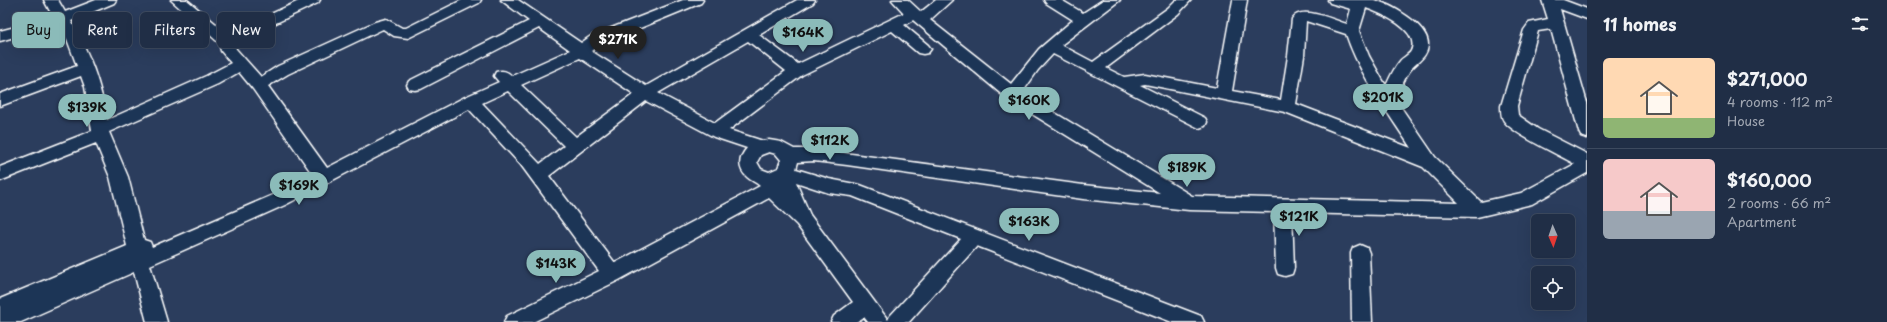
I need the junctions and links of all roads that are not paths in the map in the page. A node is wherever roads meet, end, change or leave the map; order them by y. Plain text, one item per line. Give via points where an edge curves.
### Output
1 (51, 0) edge
2 (109, 0) edge
3 (178, 0) edge
4 (313, 0) edge
5 (474, 0) edge
6 (508, 0) edge
7 (808, 0) edge
8 (899, 0) edge
9 (945, 0) edge
10 (1051, 0) edge
11 (1113, 0) edge
12 (1184, 0) edge
13 (1240, 0) edge
14 (1335, 0) edge
15 (1550, 0) edge
16 (688, 1) edge
17 (1360, 3) edge
18 (58, 12) edge
19 (1587, 14) edge
20 (917, 17) junction
21 (65, 18) edge
22 (275, 18) edge
23 (1082, 19) junction
24 (539, 22) junction
25 (1557, 23) junction
26 (65, 24) edge
27 (893, 24) junction
28 (1352, 32) junction
29 (12, 33) edge
30 (217, 33) edge
31 (748, 34) junction
32 (0, 36) edge
33 (576, 47) junction
34 (1052, 47) junction
35 (228, 48) edge
36 (923, 49) dead end
37 (240, 64) junction
38 (86, 68) junction
39 (1094, 69) junction
40 (797, 71) junction
41 (505, 78) junction
42 (1122, 83) junction
43 (259, 85) junction
44 (416, 85) dead end
45 (646, 93) junction
46 (1012, 94) junction
47 (1224, 94) junction
48 (0, 100) edge
49 (1388, 100) junction
50 (471, 101) junction
51 (1288, 107) junction
52 (1198, 122) dead end
53 (101, 132) junction
54 (718, 132) junction
55 (1587, 132) edge
56 (575, 146) junction
57 (762, 147) junction
58 (748, 162) junction
59 (1429, 162) junction
60 (1587, 162) edge
61 (787, 165) junction
62 (1587, 165) edge
63 (321, 172) junction
64 (0, 174) edge
65 (538, 175) junction
66 (768, 183) junction
67 (1190, 203) junction
68 (1282, 207) junction
69 (1477, 210) junction
70 (803, 220) junction
71 (974, 237) junction
72 (1360, 253) dead end
73 (138, 256) junction
74 (1285, 268) dead end
75 (612, 274) junction
76 (866, 304) junction
77 (0, 308) edge
78 (0, 322) edge
79 (157, 322) edge
80 (514, 322) edge
81 (841, 322) edge
82 (879, 322) edge
83 (897, 322) edge
84 (1194, 322) edge
85 (1362, 322) edge

1 - 18 street
2 - 21 street
3 - 30 street
4 - 22 street
5 - 43 street via 408,33 399,33 386,24 380,25 283,70
6 - 24 street
7 - 31 street
8 - 20 street
9 - 20 street
10 - 23 street
11 - 23 street
12 - 39 street via 1173,11
13 - 47 street
14 - 17 street
15 - 19 street
15 - 25 street
16 - 33 street
17 - 28 street
17 - 49 street via 1382,8 1401,19 1415,32 1420,43 1418,53 1407,63 1398,77
20 - 27 street
20 - 46 street
23 - 34 street
24 - 33 street
24 - 44 street
25 - 55 street
25 - 60 street via 1534,26 1531,30 1508,106 1510,118 1532,133
26 - 38 street via 74,38
27 - 36 street
27 - 40 street
28 - 49 street via 1361,56
28 - 51 street via 1305,16 1299,18
29 - 32 street
31 - 40 street
31 - 45 street
33 - 41 street
33 - 45 street
34 - 39 street
34 - 46 street via 1036,62
35 - 37 street
37 - 43 street
37 - 53 street via 212,80
38 - 48 street
38 - 53 street via 93,87
39 - 42 street
40 - 54 street
41 - 50 street
41 - 56 street
41 - 63 street via 411,122
42 - 47 street via 1145,79
42 - 52 street
43 - 63 street
45 - 54 street
45 - 56 street
46 - 67 street
47 - 51 street
49 - 59 street
50 - 63 street
50 - 65 street
51 - 59 street
53 - 64 street
53 - 73 street via 119,177
54 - 57 street
54 - 58 street
56 - 65 street
57 - 58 street via 751,154
57 - 61 street via 779,148
58 - 66 street via 752,172
59 - 69 street
61 - 66 street
61 - 67 street via 814,155 1083,192
61 - 70 street
61 - 71 street via 829,186 854,190
62 - 69 street via 1526,199
63 - 73 street via 280,200
65 - 75 street
66 - 70 street
66 - 75 street
67 - 68 street
68 - 69 street
68 - 74 street
70 - 76 street
71 - 83 street
71 - 84 street
72 - 85 street
73 - 77 street
73 - 78 street
73 - 79 street
75 - 80 street
76 - 81 street
76 - 82 street

